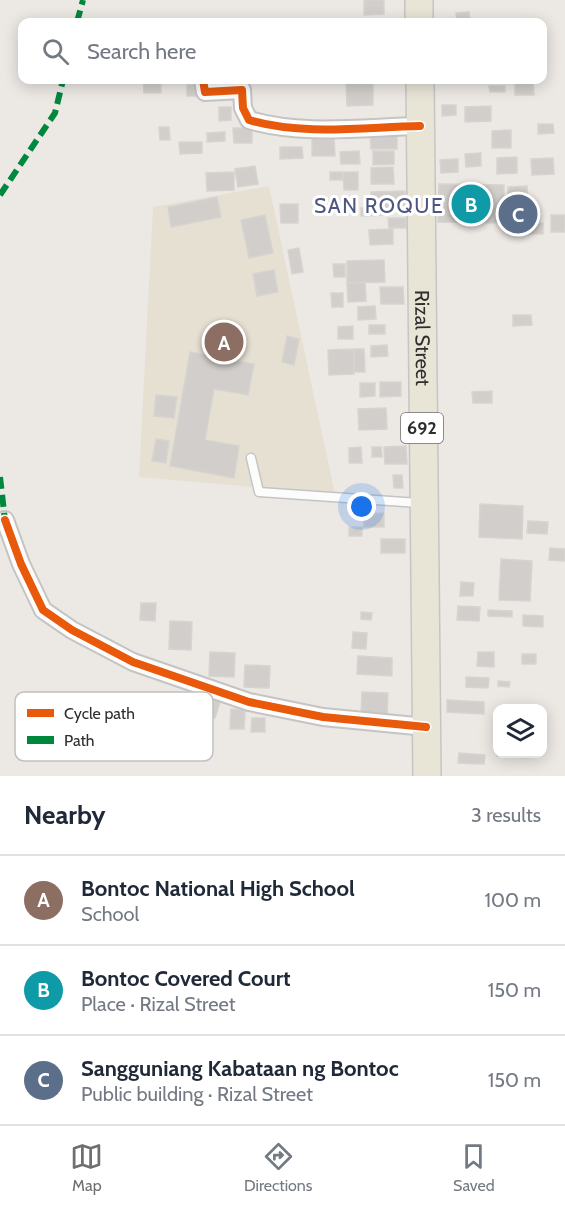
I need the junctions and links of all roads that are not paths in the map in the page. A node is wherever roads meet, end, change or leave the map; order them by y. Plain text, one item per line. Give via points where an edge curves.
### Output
1 (419, 0) edge
2 (419, 18) edge
3 (204, 84) edge
4 (420, 84) edge
5 (420, 126) junction
6 (251, 458) dead end
7 (423, 503) junction
8 (3, 518) edge
9 (426, 727) junction
10 (427, 776) edge

1 - 2 main road
3 - 5 street via 205,92 242,90 243,108 249,120 271,127
4 - 5 main road, Rizal Street / 692
5 - 7 main road, Rizal Street / 692
6 - 7 lane via 259,492
7 - 9 main road, Rizal Street / 692
8 - 9 street via 43,610 133,662 249,702 323,717
9 - 10 main road, Rizal Street / 692

